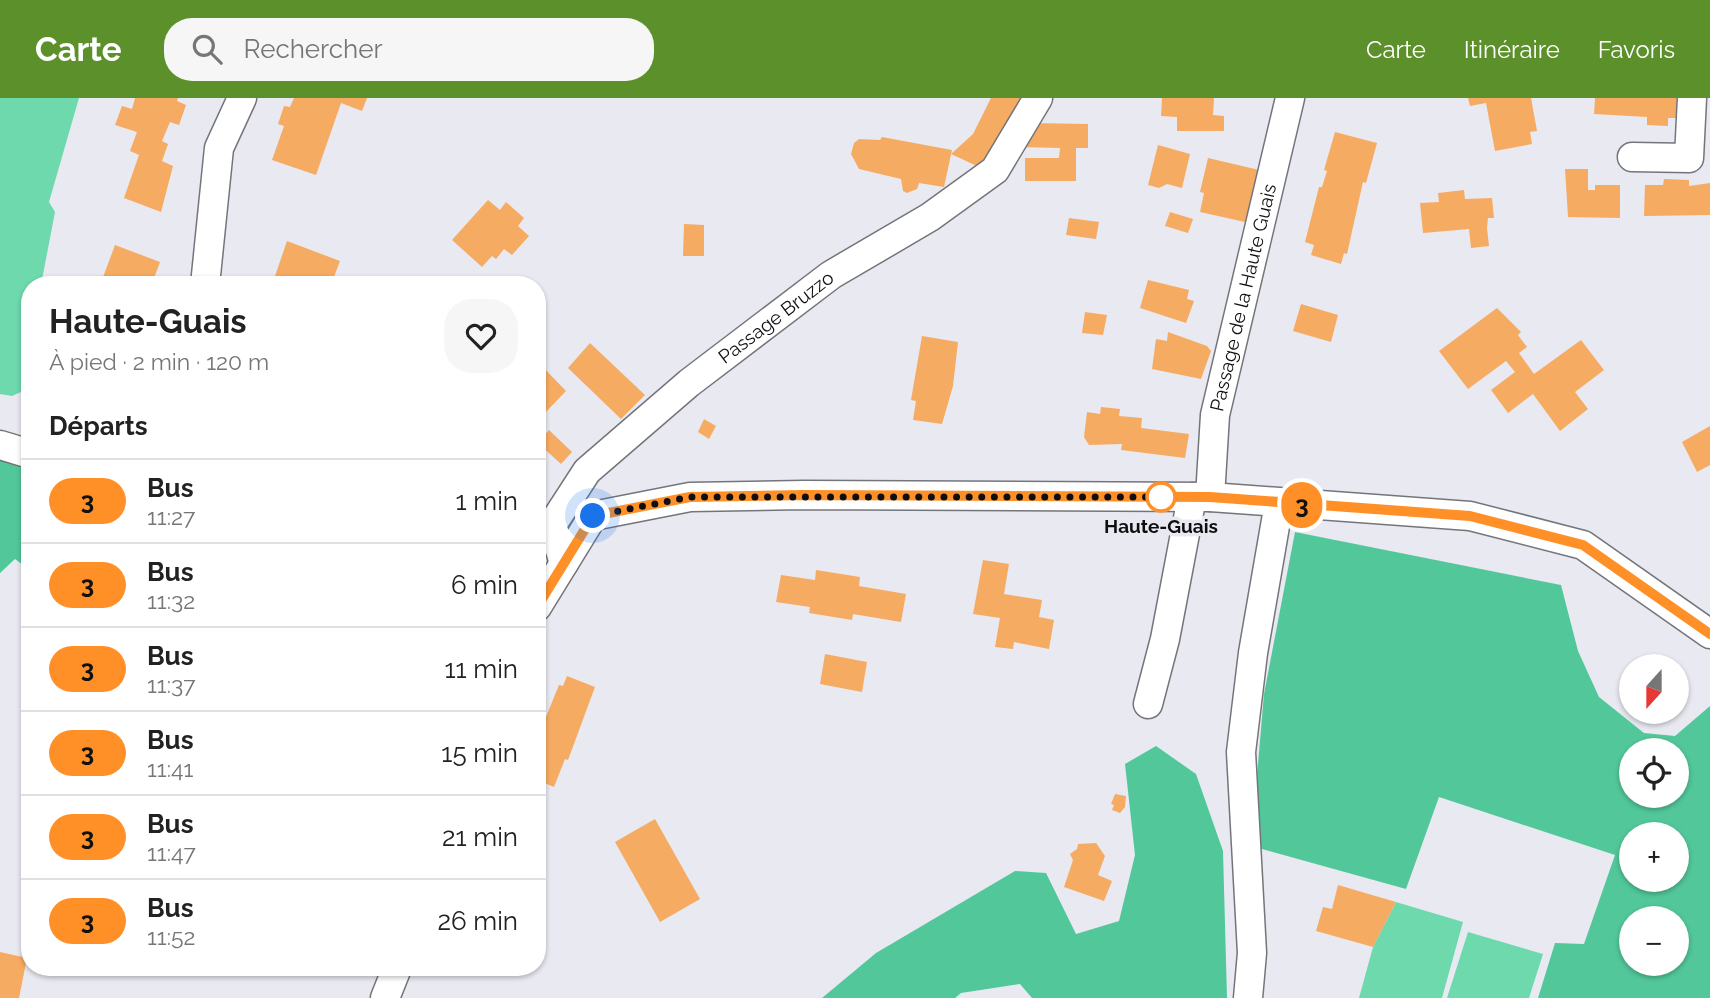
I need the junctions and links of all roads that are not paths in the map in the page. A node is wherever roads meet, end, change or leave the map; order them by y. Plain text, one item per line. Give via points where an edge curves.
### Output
1 (242, 98) edge
2 (1038, 98) edge
3 (1290, 98) edge
4 (1692, 98) edge
5 (1632, 157) dead end
6 (206, 276) edge
7 (0, 445) edge
8 (21, 451) edge
9 (1201, 497) junction
10 (1279, 503) junction
11 (564, 563) junction
12 (546, 592) edge
13 (1710, 634) edge
14 (1147, 704) dead end
15 (394, 976) edge
16 (385, 998) edge
17 (1248, 998) edge

1 - 6 street via 219,148
2 - 11 street, Passage Bruzzo via 995,170 930,217 831,275 689,383 587,471 552,525
3 - 9 street, Passage de la Haute Guais via 1215,415
4 - 5 street via 1689,158
7 - 8 street
9 - 10 street
9 - 11 street via 690,497 593,516
9 - 14 street, Passage de la Haute Guais
10 - 13 street via 1470,516 1583,545
10 - 17 street via 1241,752 1252,953
11 - 12 street
15 - 16 street

